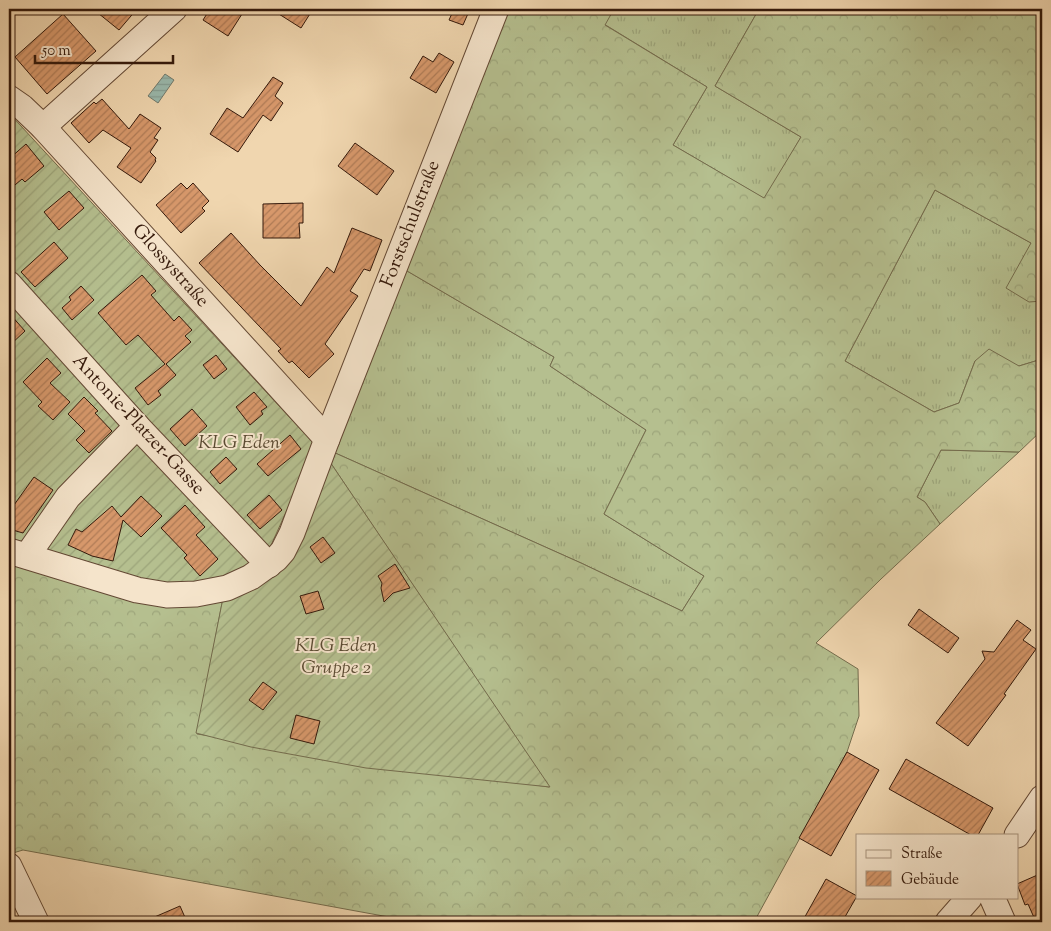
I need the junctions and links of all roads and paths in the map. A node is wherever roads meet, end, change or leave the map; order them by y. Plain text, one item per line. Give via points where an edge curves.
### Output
1 (174, 9) edge
2 (496, 9) edge
3 (9, 98) edge
4 (43, 127) junction
5 (9, 284) edge
6 (138, 426) junction
7 (327, 439) junction
8 (18, 554) edge
9 (269, 566) junction
10 (1042, 798) edge
11 (1018, 834) edge
12 (9, 866) edge
13 (969, 898) edge
14 (992, 898) edge
15 (36, 922) edge
16 (948, 922) edge
17 (1003, 922) edge

1 - 4 street
2 - 7 street, Forstschulstraße
3 - 4 street, Glossystraße
4 - 7 street, Glossystraße
5 - 6 street, Antonie-Platzer-Gasse
6 - 8 street via 68,497
6 - 9 street, Antonie-Platzer-Gasse
7 - 9 street, Forstschulstraße via 290,538 283,552
8 - 9 street, Forstschulstraße via 138,590 167,595 227,588
10 - 11 street
12 - 15 street
13 - 16 street
14 - 17 street

